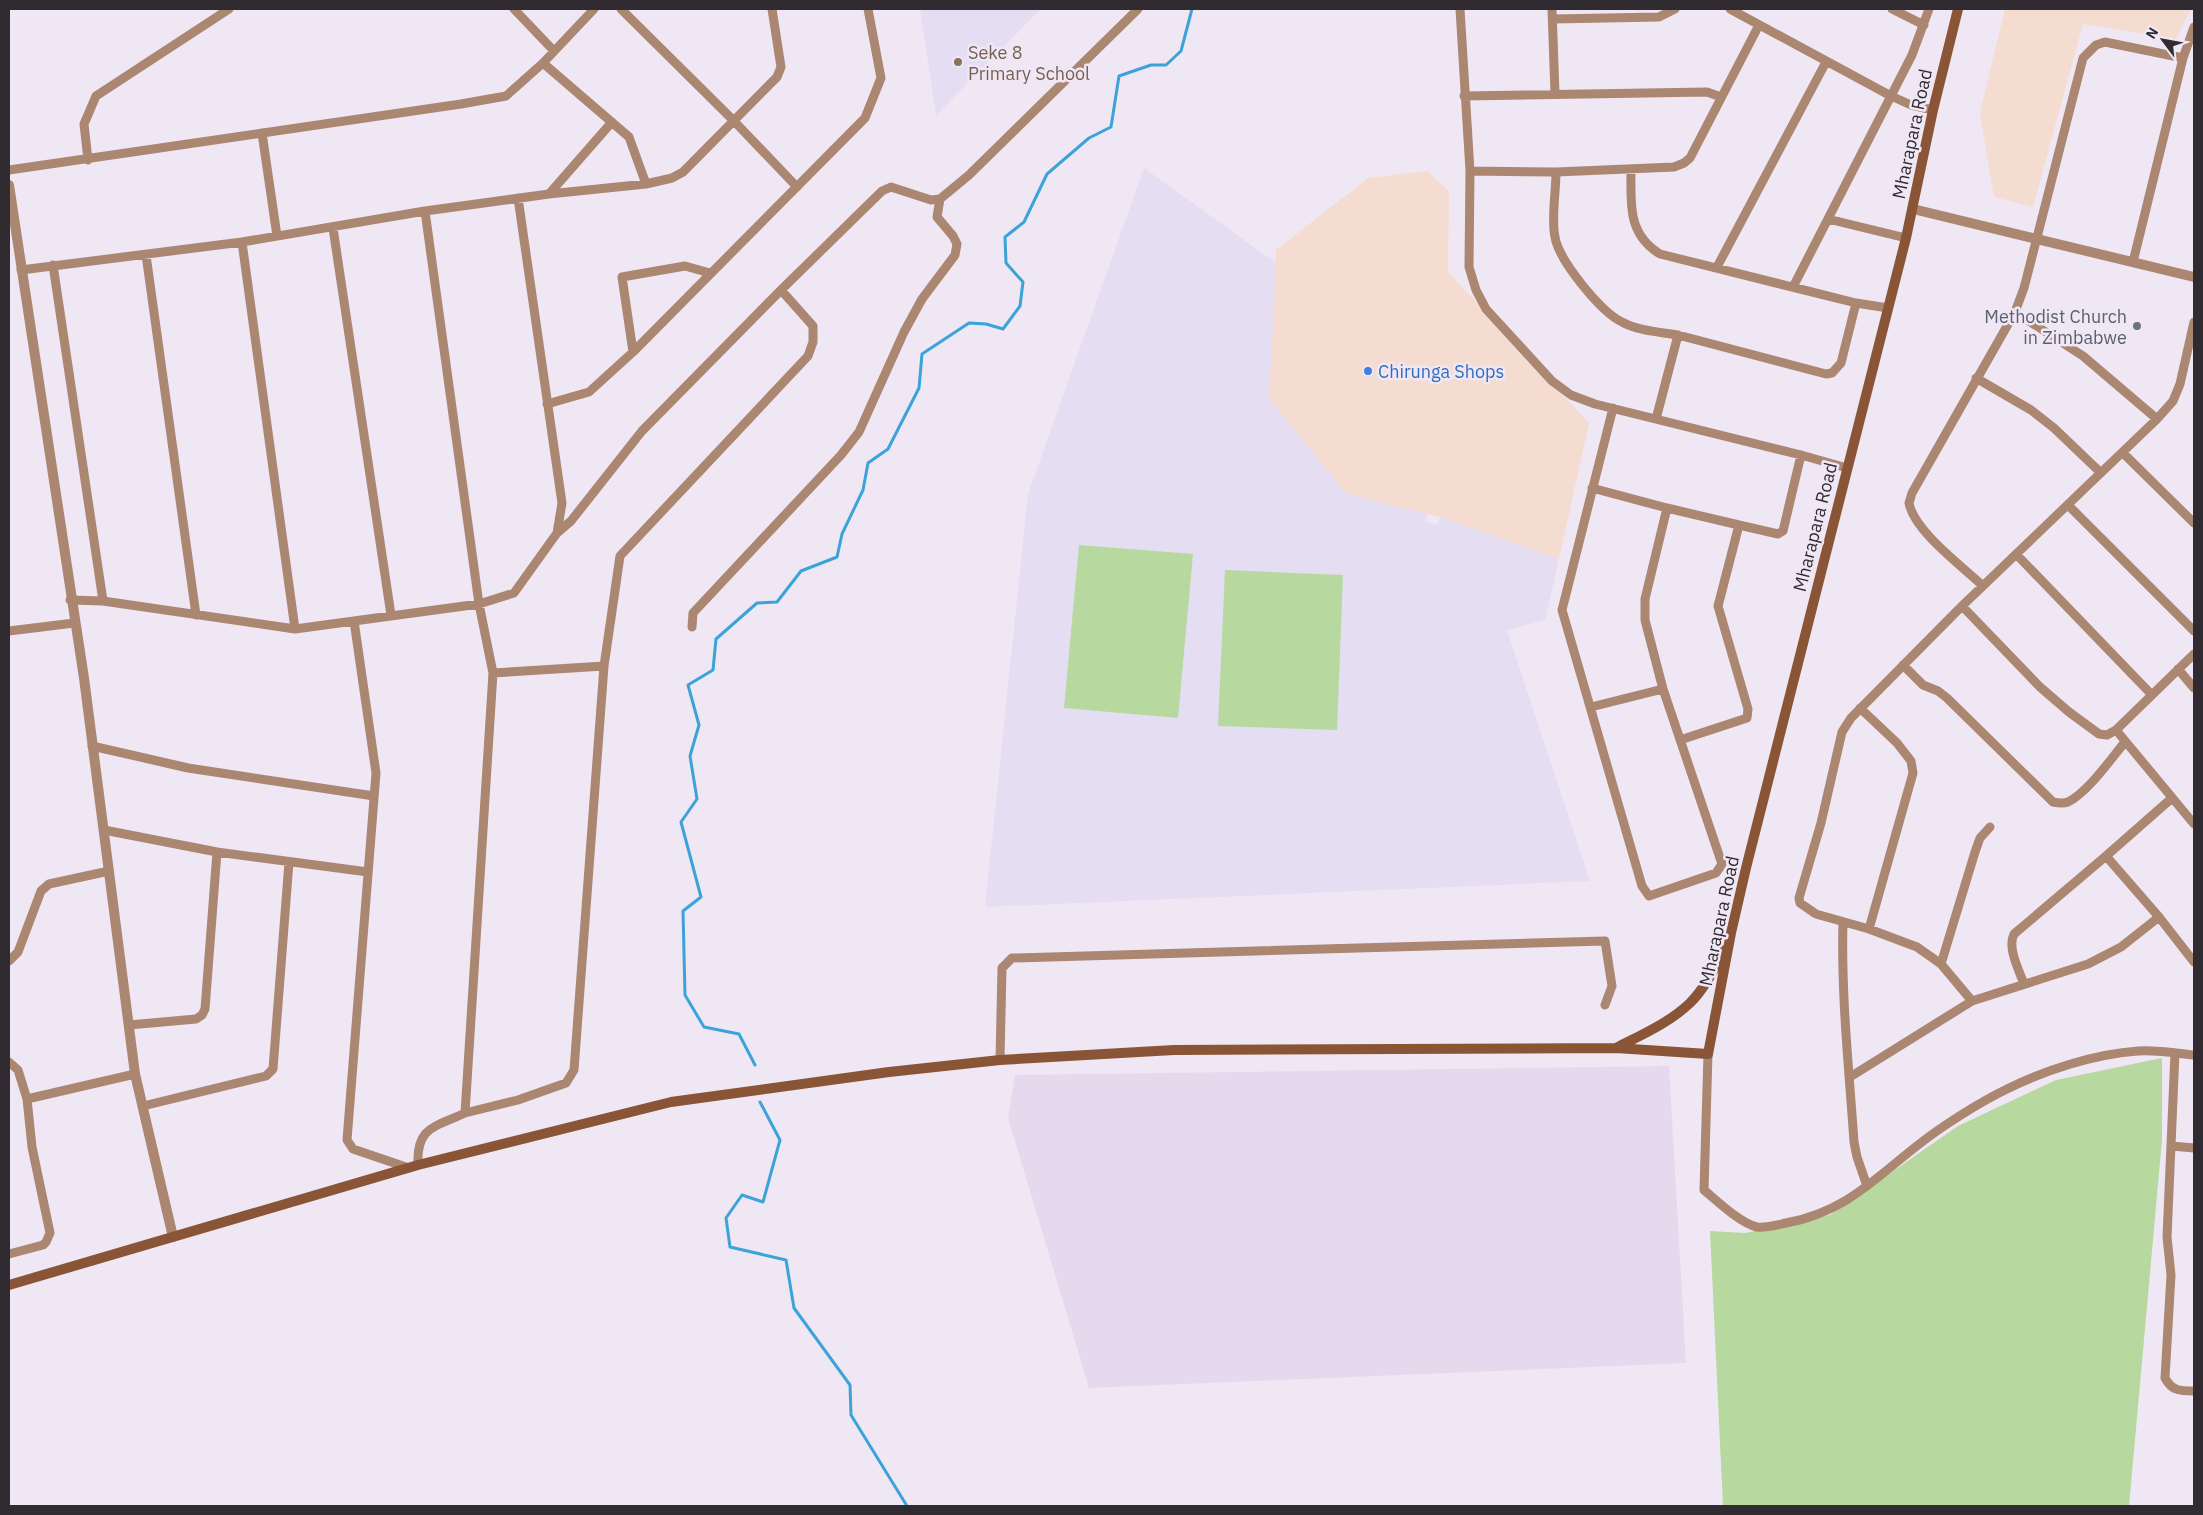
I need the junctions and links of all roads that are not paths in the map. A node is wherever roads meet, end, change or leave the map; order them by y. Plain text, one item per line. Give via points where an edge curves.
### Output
1 (230, 9) edge
2 (514, 9) edge
3 (594, 9) edge
4 (620, 9) edge
5 (772, 9) edge
6 (868, 9) edge
7 (1138, 9) edge
8 (1460, 9) edge
9 (1552, 9) edge
10 (1675, 9) edge
11 (1730, 9) edge
12 (1892, 9) edge
13 (1929, 9) edge
14 (1958, 9) edge
15 (1625, 14) edge
16 (1553, 19) junction
17 (1759, 25) junction
18 (1924, 25) junction
19 (2194, 27) edge
20 (554, 51) junction
21 (2183, 58) junction
22 (1826, 62) junction
23 (543, 63) junction
24 (1555, 94) junction
25 (1464, 96) junction
26 (1891, 96) junction
27 (1721, 97) junction
28 (1933, 110) junction
29 (733, 120) junction
30 (612, 122) junction
31 (262, 133) junction
32 (88, 160) junction
33 (9, 170) edge
34 (1631, 170) junction
35 (1470, 171) junction
36 (1556, 172) junction
37 (646, 184) junction
38 (9, 185) edge
39 (797, 187) junction
40 (549, 194) junction
41 (518, 198) junction
42 (940, 199) junction
43 (1913, 209) junction
44 (425, 211) junction
45 (1828, 219) junction
46 (332, 228) junction
47 (277, 236) junction
48 (1906, 238) junction
49 (2036, 238) junction
50 (242, 242) junction
51 (146, 255) junction
52 (2133, 262) junction
53 (53, 265) junction
54 (1717, 267) junction
55 (22, 270) junction
56 (710, 272) junction
57 (2194, 277) edge
58 (1793, 287) junction
59 (781, 290) junction
60 (1856, 302) junction
61 (1888, 308) junction
62 (2015, 312) junction
63 (2194, 322) edge
64 (1678, 335) junction
65 (633, 352) junction
66 (1976, 378) junction
67 (547, 404) junction
68 (1613, 408) junction
69 (1656, 419) junction
70 (2157, 420) junction
71 (2123, 452) junction
72 (1801, 455) junction
73 (1846, 468) junction
74 (2101, 473) junction
75 (1592, 488) junction
76 (2068, 505) junction
77 (1667, 508) junction
78 (2194, 523) edge
79 (1739, 525) junction
80 (557, 533) junction
81 (2016, 554) junction
82 (1983, 586) junction
83 (70, 600) junction
84 (103, 602) junction
85 (479, 604) junction
86 (1962, 606) junction
87 (196, 615) junction
88 (391, 615) junction
89 (354, 621) junction
90 (74, 622) junction
91 (692, 627) dead end
92 (295, 629) junction
93 (9, 631) edge
94 (2194, 631) edge
95 (2194, 654) edge
96 (1903, 665) junction
97 (604, 666) junction
98 (2178, 669) junction
99 (494, 673) junction
100 (2194, 688) edge
101 (1663, 689) junction
102 (2152, 695) junction
103 (1591, 707) junction
104 (1860, 708) junction
105 (2116, 730) junction
106 (1680, 740) junction
107 (2125, 742) junction
108 (92, 746) junction
109 (374, 796) junction
110 (2172, 798) junction
111 (2194, 824) edge
112 (1990, 828) dead end
113 (104, 830) junction
114 (217, 852) junction
115 (2106, 856) junction
116 (289, 862) junction
117 (109, 871) junction
118 (368, 872) junction
119 (2159, 917) junction
120 (1843, 922) junction
121 (1869, 929) junction
122 (1731, 933) junction
123 (9, 961) edge
124 (2194, 962) edge
125 (1941, 964) junction
126 (2024, 984) junction
127 (1972, 1001) junction
128 (1606, 1005) dead end
129 (129, 1025) junction
130 (1616, 1048) junction
131 (2175, 1053) junction
132 (1708, 1054) junction
133 (2194, 1054) edge
134 (1000, 1060) junction
135 (9, 1062) edge
136 (136, 1074) junction
137 (1850, 1077) junction
138 (26, 1099) junction
139 (143, 1106) junction
140 (465, 1113) junction
141 (2172, 1146) junction
142 (2194, 1148) edge
143 (413, 1166) junction
144 (1867, 1186) junction
145 (173, 1237) junction
146 (9, 1254) edge
147 (9, 1285) edge
148 (2194, 1392) edge

1 - 32 street via 96,96 84,124
2 - 20 street
3 - 20 street
4 - 29 street
5 - 29 street via 781,67 777,77
6 - 39 street via 881,78 865,118
7 - 42 street
8 - 25 street
9 - 16 street
10 - 15 street via 1659,17
11 - 17 street
12 - 18 street
13 - 18 street
14 - 28 main road, Mharapara Road
15 - 16 street
16 - 24 street
17 - 22 street
17 - 27 street
18 - 26 street
19 - 21 street
20 - 23 street
21 - 49 street via 2105,42 2089,50 2083,58
21 - 52 street
22 - 26 street
22 - 54 street
23 - 30 street
23 - 31 street via 506,96
24 - 25 street
24 - 27 street via 1707,92
25 - 35 street
26 - 28 street
26 - 45 street
27 - 34 street via 1684,164
28 - 43 main road, Mharapara Road
29 - 37 street via 683,172
29 - 39 street
30 - 37 street via 629,137
30 - 40 street
31 - 32 street
31 - 47 street
32 - 33 street
34 - 36 street
34 - 54 street via 1631,215 1646,242 1660,254
35 - 36 street
35 - 68 street via 1469,268 1486,309 1552,381 1571,395
36 - 64 street via 1554,236 1563,259 1609,314 1638,328
37 - 40 street
38 - 55 street
39 - 56 street
40 - 41 street
41 - 44 street
41 - 67 street
42 - 59 street via 930,200 891,187 882,191
42 - 91 street via 937,216 953,236 956,244 954,255 922,299 904,332 859,432 693,613
43 - 48 main road, Mharapara Road
43 - 49 street
44 - 46 street
44 - 85 street
45 - 48 street
45 - 58 street
46 - 47 street
46 - 88 street
47 - 50 street
48 - 61 main road, Mharapara Road
49 - 52 street
49 - 62 street
50 - 51 street
50 - 92 street
51 - 53 street
51 - 87 street
52 - 57 street
53 - 55 street
53 - 84 street
54 - 58 street
55 - 83 street
56 - 65 street
56 - 65 street via 685,266 622,276
58 - 60 street
59 - 80 street via 642,431 571,521
59 - 97 street via 813,326 813,342 808,356 620,556
60 - 61 street
60 - 64 street via 1841,364 1832,373
61 - 73 main road, Mharapara Road
62 - 66 street
62 - 70 street via 2083,356
63 - 70 street via 2180,384 2173,401
64 - 69 street
65 - 67 street via 589,392
66 - 74 street via 2031,410
66 - 82 street via 1912,493 1909,504 1910,512 1926,534
67 - 80 street via 562,503
68 - 69 street
68 - 75 street
69 - 72 street
70 - 71 street
71 - 74 street
71 - 78 street
72 - 73 street
72 - 79 street via 1783,530 1778,534
73 - 122 main road, Mharapara Road
74 - 76 street
75 - 77 street
75 - 103 street via 1562,610
76 - 81 street
76 - 94 street
77 - 79 street
77 - 101 street via 1644,608
79 - 106 street via 1718,606 1748,709 1747,718
80 - 85 street via 514,593
81 - 82 street
81 - 102 street
82 - 86 street
83 - 84 street
83 - 90 street
84 - 87 street
85 - 88 street
85 - 99 street
86 - 96 street
86 - 105 street via 2040,687 2069,712 2099,734 2107,735
87 - 92 street
88 - 89 street
89 - 92 street
89 - 109 street via 376,773
90 - 93 street
90 - 108 street
95 - 98 street
96 - 104 street
96 - 107 street via 1923,685 1938,690 1947,698 2052,802 2069,802
97 - 99 street
97 - 140 street via 574,1070 566,1083 518,1100
98 - 100 street
98 - 102 street
99 - 140 street
101 - 103 street
101 - 106 street
102 - 105 street
103 - 106 street via 1642,886 1649,896 1716,873 1722,864
104 - 120 street via 1842,732 1800,898 1800,904 1809,911
104 - 121 street via 1897,743 1911,761 1913,773
105 - 107 street
107 - 110 street
108 - 109 street via 188,768
108 - 113 street
109 - 118 street
110 - 111 street
110 - 115 street
112 - 125 street via 1980,838 1972,859
113 - 114 street
113 - 117 street
114 - 116 street
114 - 129 street via 202,1015 196,1019
115 - 119 street
115 - 126 street via 2014,934 2014,957
116 - 118 street
116 - 139 street via 273,1069 266,1076
117 - 123 street via 49,884 41,891 18,952
117 - 129 street
118 - 143 street via 347,1140 353,1149
119 - 124 street
119 - 126 street via 2107,956
120 - 121 street
120 - 137 street via 1844,1029
121 - 125 street via 1917,947
122 - 130 main road via 1714,970 1690,1003 1667,1020
122 - 132 main road, Mharapara Road
125 - 127 street
126 - 127 street
127 - 137 street
128 - 134 street via 1612,986 1605,941 1012,958 1002,968
129 - 136 street
130 - 132 main road
130 - 134 main road via 1174,1050
131 - 133 street
131 - 141 street
131 - 144 street via 2138,1051 2110,1055 2045,1072 1952,1120
132 - 144 street via 1704,1190 1750,1224 1764,1227 1833,1209
134 - 143 main road via 671,1102
135 - 138 street via 18,1070
136 - 138 street
136 - 139 street
137 - 144 street via 1854,1142
138 - 146 street via 32,1147 50,1233 42,1245
139 - 145 street
140 - 143 street via 426,1132 417,1147
141 - 142 street
141 - 148 street via 2167,1238 2171,1275 2164,1378 2177,1390
143 - 145 main road
145 - 147 main road

